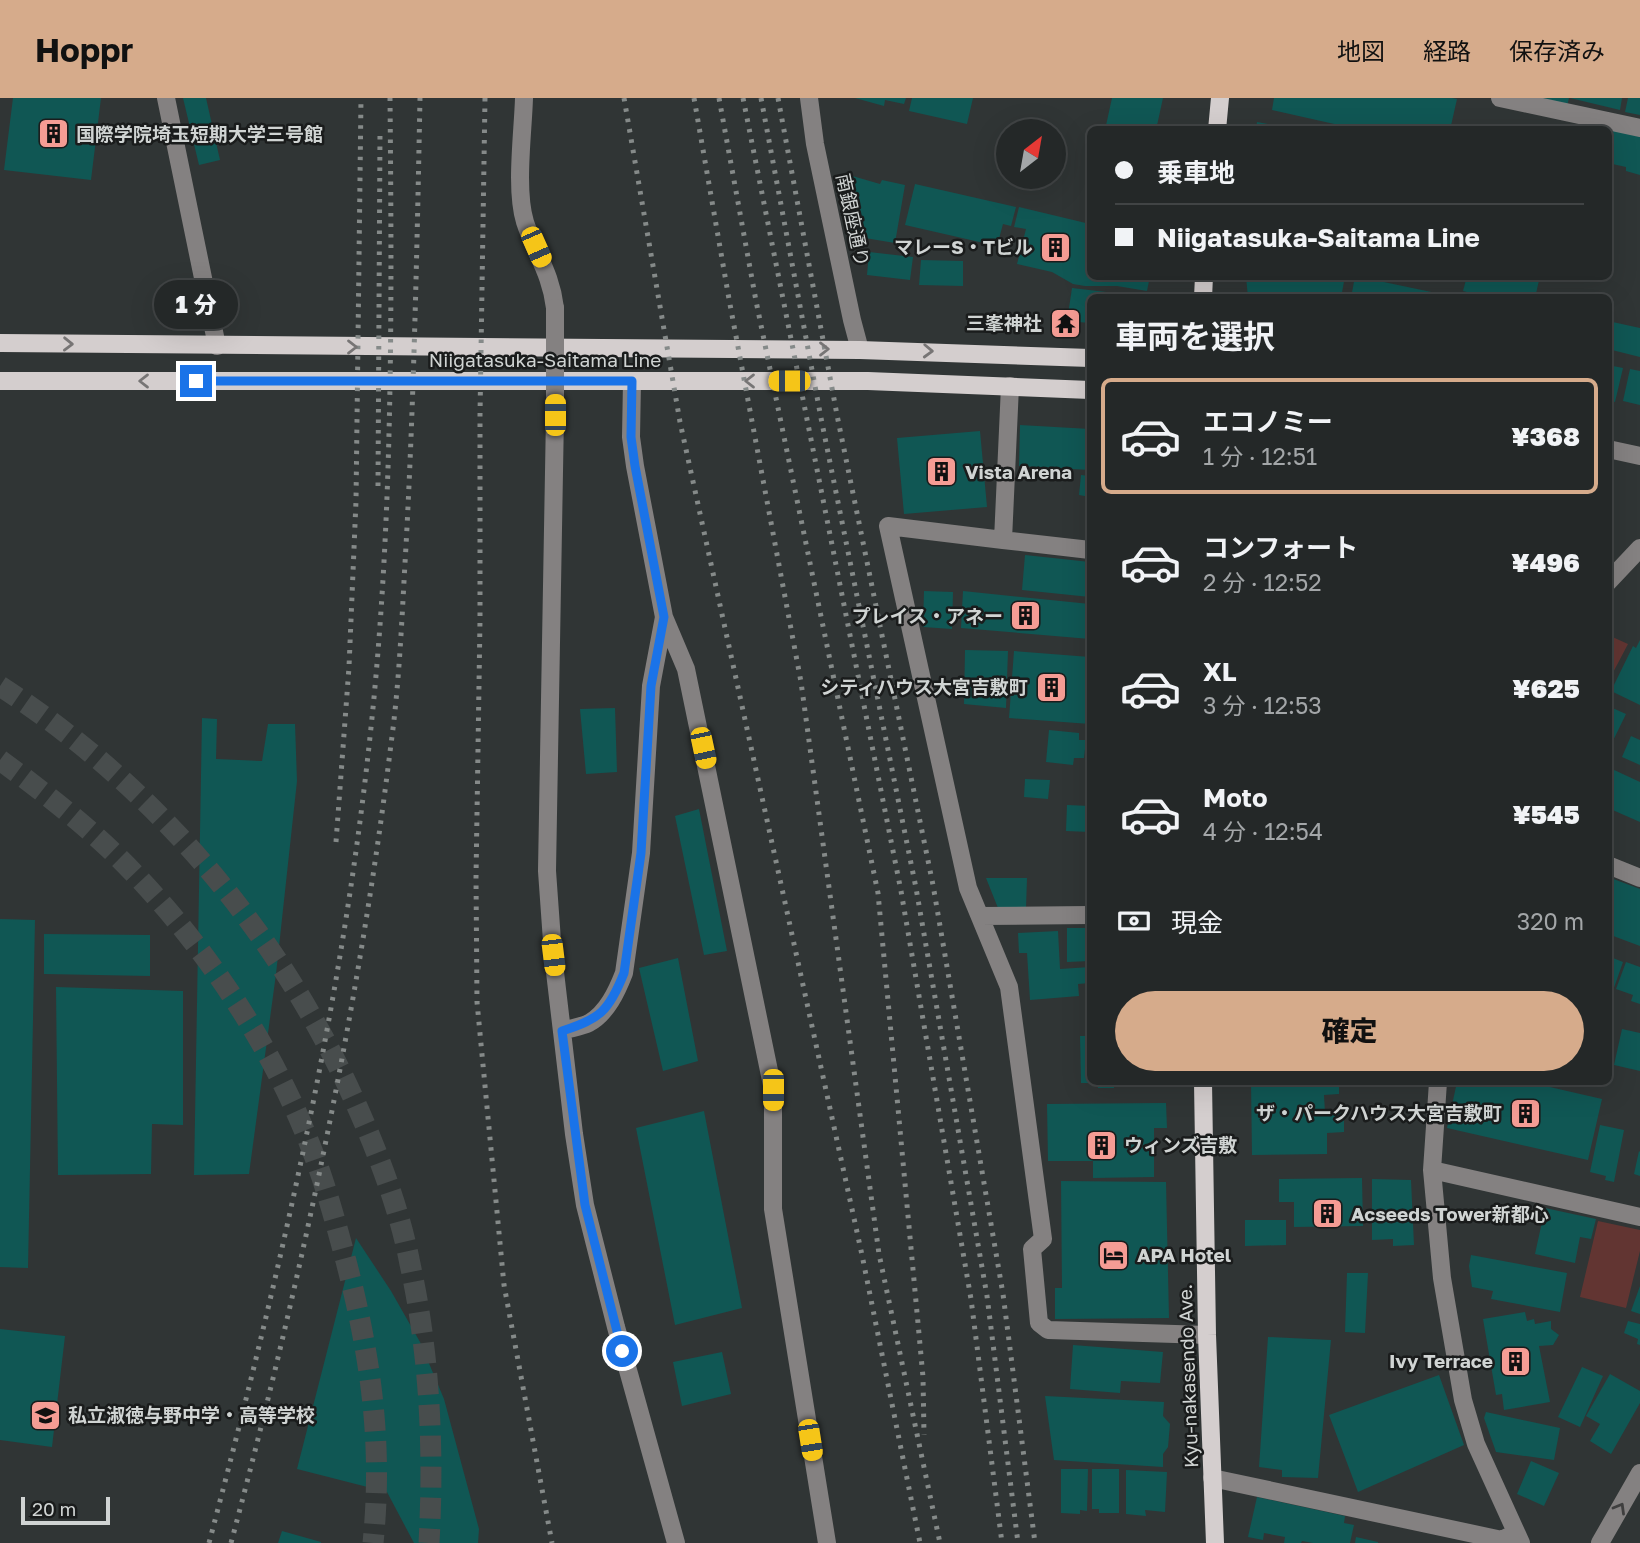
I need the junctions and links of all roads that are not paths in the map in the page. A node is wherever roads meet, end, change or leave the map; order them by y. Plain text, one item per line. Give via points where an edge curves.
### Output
1 (166, 98) edge
2 (524, 98) edge
3 (810, 98) edge
4 (1220, 98) edge
5 (1500, 98) edge
6 (1217, 126) edge
7 (1640, 128) edge
8 (0, 344) edge
9 (217, 346) junction
10 (860, 350) junction
11 (1087, 358) edge
12 (0, 381) edge
13 (632, 381) junction
14 (1010, 386) junction
15 (1087, 390) edge
16 (1612, 450) edge
17 (1640, 456) edge
18 (1003, 540) junction
19 (1640, 548) edge
20 (1087, 550) edge
21 (1612, 578) edge
22 (664, 617) junction
23 (1612, 867) edge
24 (1640, 878) edge
25 (1087, 915) edge
26 (981, 916) junction
27 (562, 1031) junction
28 (1203, 1085) edge
29 (1438, 1085) edge
30 (1432, 1170) junction
31 (1640, 1217) edge
32 (1208, 1335) junction
33 (1640, 1473) edge
34 (1212, 1478) junction
35 (1518, 1538) edge
36 (676, 1543) edge
37 (827, 1543) edge
38 (1215, 1543) edge
39 (1600, 1543) edge

1 - 9 street
2 - 27 street, bridge via 520,194 555,308 547,871
3 - 10 street, 南銀座通り
4 - 6 main road
5 - 7 street
8 -> 9 main road, Niigatasuka-Saitama Line
9 -> 10 main road, Niigatasuka-Saitama Line
10 -> 11 main road, Niigatasuka-Saitama Line
13 -> 12 main road, Niigatasuka-Saitama Line
14 -> 13 main road, Niigatasuka-Saitama Line
13 - 22 street via 631,437
14 - 15 main road, Niigatasuka-Saitama Line
14 - 18 street
16 - 17 street
18 - 20 street
18 - 26 street via 888,526 968,888
19 - 21 street
22 - 27 street via 651,686 641,853 624,973 600,1014
22 - 37 street via 687,669 773,1090 774,1209
23 - 24 street
25 - 26 street
26 - 32 street via 1009,987 1043,1239 1032,1249 1039,1323 1048,1330
27 - 36 street via 585,1205
28 - 32 main road, Kyu-nakasendo Ave.
29 - 30 street
30 - 31 street
30 - 35 street via 1442,1278 1462,1400 1476,1444
32 - 34 main road, Kyu-nakasendo Ave.
39 -> 33 street
34 - 35 street via 1503,1540
34 - 38 main road, Kyu-nakasendo Ave.

